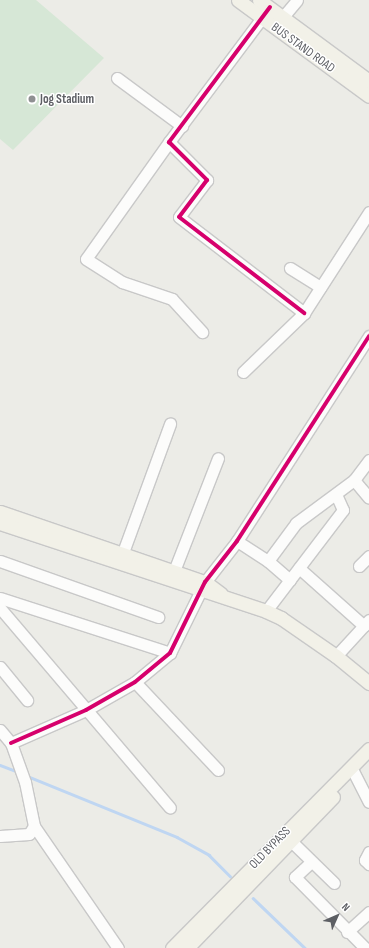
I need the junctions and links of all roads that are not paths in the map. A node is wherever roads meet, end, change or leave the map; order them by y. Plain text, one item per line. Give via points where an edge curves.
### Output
1 (238, 0) edge
2 (297, 0) edge
3 (264, 8) edge
4 (283, 16) junction
5 (275, 27) junction
6 (117, 78) dead end
7 (369, 81) edge
8 (369, 96) edge
9 (182, 126) junction
10 (169, 142) junction
11 (369, 212) edge
12 (290, 268) dead end
13 (320, 287) junction
14 (304, 313) junction
15 (202, 332) dead end
16 (369, 336) edge
17 (365, 350) edge
18 (243, 372) dead end
19 (170, 424) dead end
20 (218, 458) dead end
21 (369, 460) edge
22 (354, 480) junction
23 (336, 494) junction
24 (369, 498) edge
25 (0, 512) edge
26 (0, 522) edge
27 (237, 541) junction
28 (122, 555) junction
29 (369, 556) edge
30 (0, 561) edge
31 (268, 561) junction
32 (359, 566) dead end
33 (299, 568) junction
34 (174, 571) junction
35 (290, 580) junction
36 (202, 587) junction
37 (0, 598) edge
38 (0, 608) edge
39 (266, 612) junction
40 (158, 617) dead end
41 (366, 623) edge
42 (170, 653) junction
43 (336, 656) junction
44 (0, 667) edge
45 (135, 682) junction
46 (369, 683) edge
47 (27, 700) dead end
48 (86, 710) junction
49 (0, 730) edge
50 (11, 744) junction
51 (369, 749) edge
52 (369, 759) edge
53 (218, 770) dead end
54 (353, 771) junction
55 (369, 802) edge
56 (170, 808) dead end
57 (34, 826) junction
58 (0, 836) edge
59 (291, 841) junction
60 (369, 852) edge
61 (311, 862) junction
62 (369, 864) edge
63 (334, 883) dead end
64 (369, 912) edge
65 (347, 932) junction
66 (118, 948) edge
67 (172, 948) edge
68 (187, 948) edge
69 (365, 948) edge

1 - 3 main road, BUS STAND ROAD
2 - 4 street
3 - 4 main road, BUS STAND ROAD
3 - 5 main road, BUS STAND ROAD
3 - 9 street
4 - 5 street
4 - 7 main road, BUS STAND ROAD
5 - 8 main road, BUS STAND ROAD
6 - 9 street
9 - 10 street
10 - 14 street via 207,180 179,217
10 - 15 street via 86,259 122,282 172,298
11 - 13 street
12 - 13 street
13 - 14 street
14 - 18 street
16 - 17 street
17 - 27 street
19 - 28 street
20 - 34 street
21 - 22 street
22 - 23 street
22 - 24 street
23 - 31 street via 296,523
23 - 33 street via 343,510
25 - 28 main road
26 - 36 main road
27 - 31 street
27 - 36 street
28 - 34 main road
29 - 32 street
30 - 40 street
31 - 35 street
33 - 35 street
33 - 41 street
34 - 36 main road
35 - 39 street
36 - 39 main road
36 - 42 street
37 - 42 street
38 - 48 street
39 - 43 main road via 281,618
41 - 43 street
42 - 45 street
43 - 46 main road
44 - 47 street
45 - 48 street
45 - 53 street
48 - 50 street
48 - 56 street
49 - 50 street
50 - 57 street via 25,782
51 - 54 main road, OLD BYPASS
52 - 54 main road
54 - 55 street
54 - 59 main road
54 - 67 main road, OLD BYPASS
57 - 58 street via 29,834
57 - 66 street
59 - 61 street
59 - 68 main road
60 - 62 street via 365,860
61 - 63 street
61 - 65 street via 295,877
64 - 65 street
65 - 69 street

